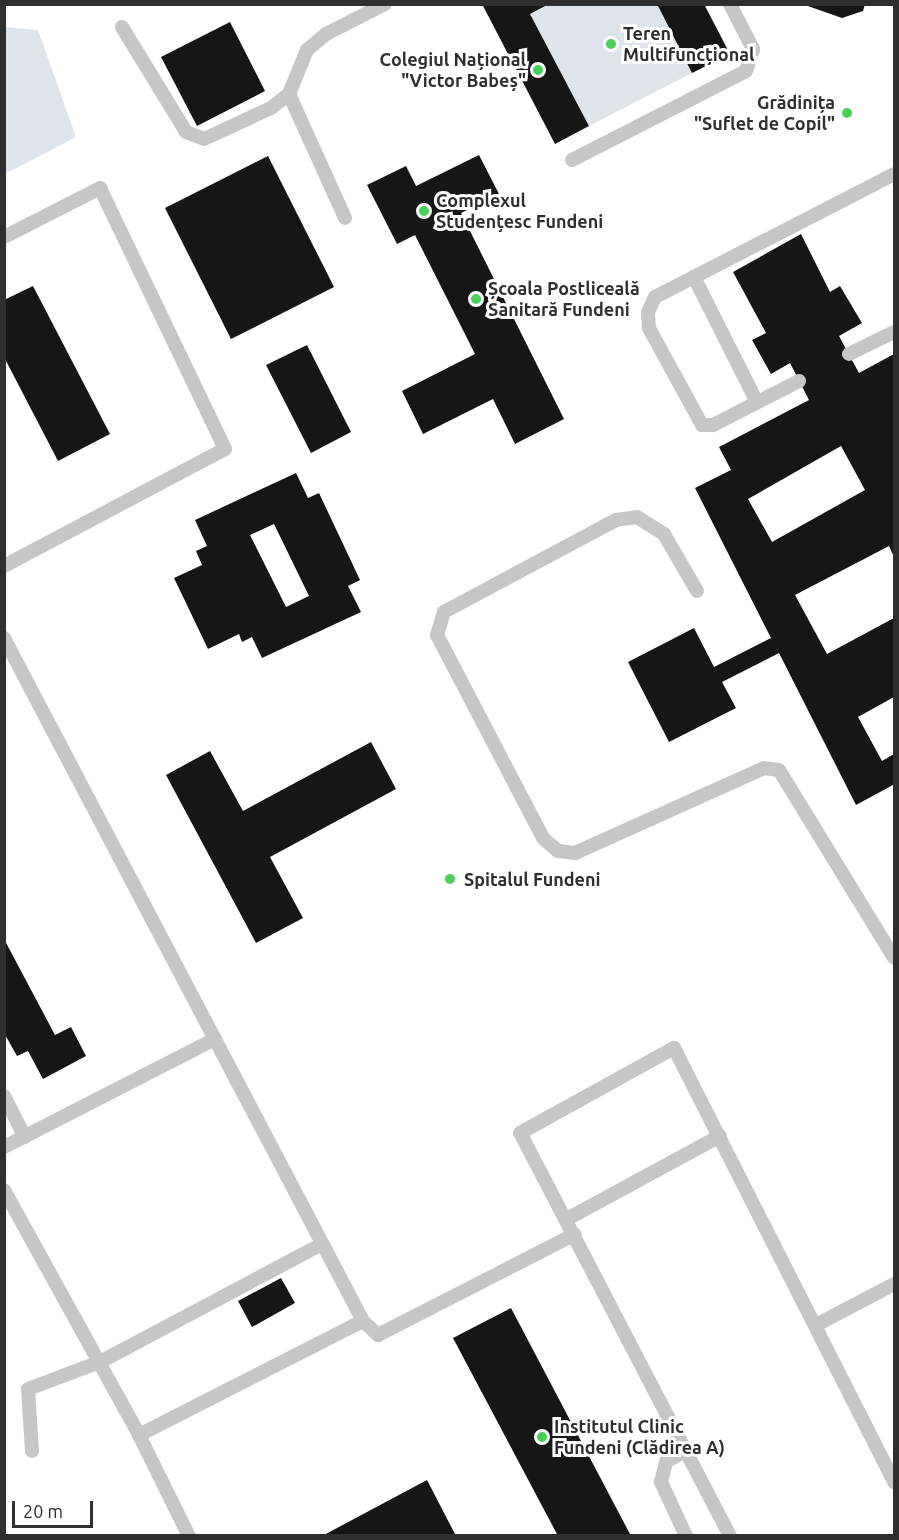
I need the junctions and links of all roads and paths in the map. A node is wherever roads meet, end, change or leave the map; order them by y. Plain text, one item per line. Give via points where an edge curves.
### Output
1 (385, 4) edge
2 (730, 4) edge
3 (122, 27) dead end
4 (289, 94) junction
5 (572, 160) dead end
6 (894, 174) edge
7 (345, 218) dead end
8 (4, 237) edge
9 (694, 277) junction
10 (894, 332) edge
11 (849, 354) dead end
12 (799, 381) dead end
13 (757, 402) junction
14 (4, 566) edge
15 (698, 591) dead end
16 (4, 638) edge
17 (894, 958) edge
18 (215, 1040) junction
19 (4, 1096) edge
20 (720, 1136) junction
21 (25, 1137) junction
22 (4, 1147) edge
23 (4, 1190) edge
24 (567, 1219) junction
25 (575, 1234) junction
26 (322, 1244) junction
27 (894, 1284) edge
28 (363, 1321) junction
29 (816, 1325) junction
30 (100, 1362) junction
31 (139, 1435) junction
32 (686, 1450) junction
33 (32, 1451) dead end
34 (894, 1482) edge
35 (189, 1536) edge
36 (686, 1536) edge
37 (730, 1536) edge

1 - 4 lane via 326,34 307,50
2 - 5 lane via 753,50 746,71
3 - 4 lane via 186,132 195,139 204,139 271,108
4 - 7 lane
6 - 9 lane
8 - 14 lane via 100,188 225,449
9 - 13 lane
9 - 13 lane via 655,297 648,312 649,328 702,425 713,425
10 - 11 lane
12 - 13 lane
15 - 17 lane via 664,534 637,517 616,520 444,612 437,635 543,838 558,851 575,853 764,768 779,770
16 - 18 lane
18 - 21 lane
18 - 26 lane
19 - 21 lane
20 - 24 lane
20 - 24 lane via 674,1048 520,1133
20 - 29 lane
21 - 22 lane
23 - 30 lane
24 - 25 lane
25 - 28 lane via 378,1335
25 - 32 lane
26 - 28 lane
26 - 30 lane
27 - 29 lane
28 - 31 lane
29 - 34 lane
30 - 31 lane
30 - 33 lane via 28,1389
31 - 35 lane
32 - 36 lane via 666,1461 661,1482
32 - 37 lane

